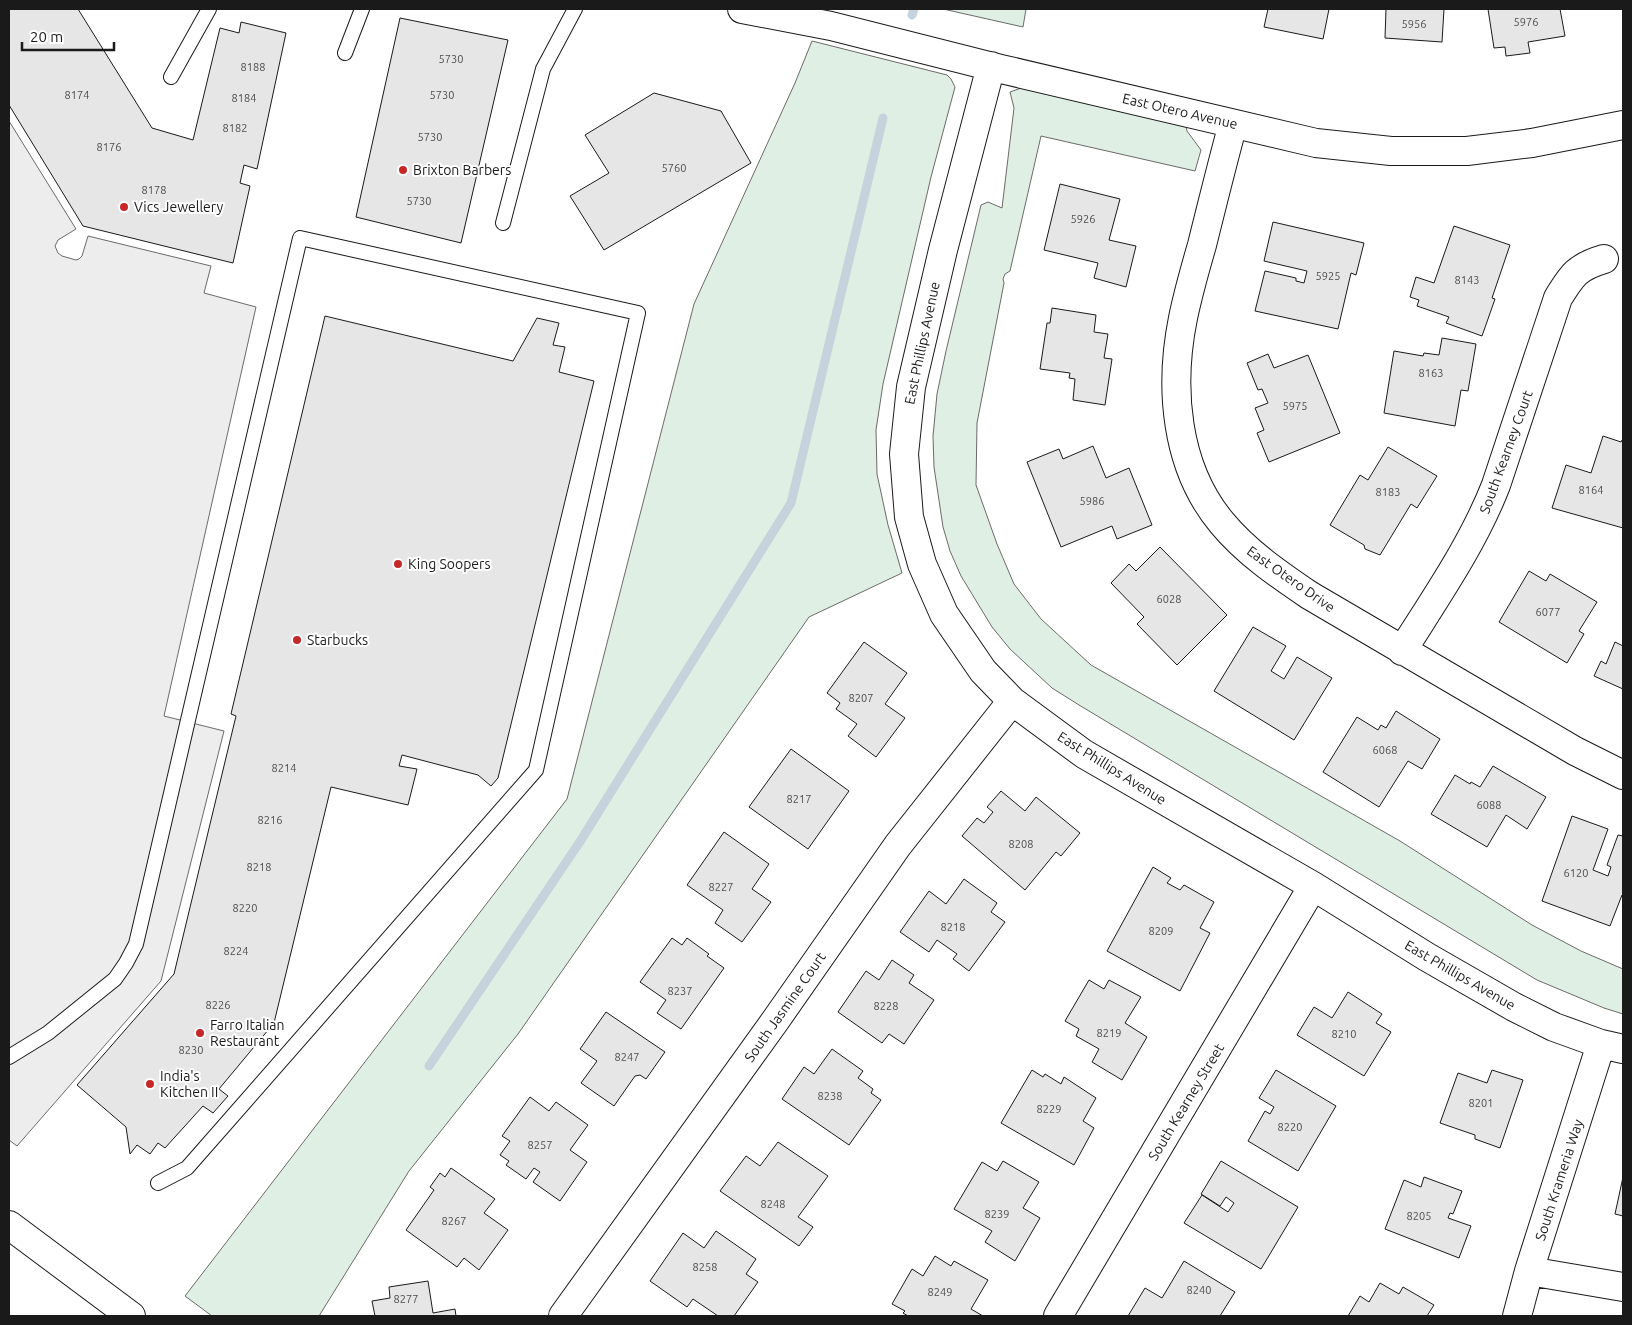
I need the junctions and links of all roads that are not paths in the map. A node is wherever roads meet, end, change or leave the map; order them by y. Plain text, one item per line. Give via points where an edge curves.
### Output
1 (209, 9) edge
2 (362, 9) edge
3 (575, 9) edge
4 (742, 9) edge
5 (345, 53) dead end
6 (991, 66) junction
7 (171, 76) dead end
8 (1233, 124) junction
9 (1623, 125) edge
10 (503, 223) dead end
11 (1604, 259) dead end
12 (1402, 650) junction
13 (1012, 701) junction
14 (1623, 775) edge
15 (1313, 886) junction
16 (1612, 1047) edge
17 (9, 1057) edge
18 (158, 1183) dead end
19 (9, 1225) edge
20 (1530, 1271) junction
21 (1623, 1287) edge
22 (131, 1316) edge
23 (563, 1316) edge
24 (1058, 1316) edge
25 (1517, 1316) edge

1 - 7 lane
2 - 5 lane
3 - 10 lane via 543,69
4 - 6 street, East Otero Avenue via 831,26
6 - 8 street, East Otero Avenue
6 - 13 street, East Phillips Avenue via 942,250 911,387 904,454 909,517 922,564 944,614 983,671
8 - 9 street, East Otero Avenue via 1316,143 1391,150 1458,151 1532,143
8 - 12 street, East Otero Drive via 1182,319 1177,362 1177,406 1183,445 1210,508 1241,544 1309,595
11 - 12 street, South Kearney Court via 1587,264 1570,278 1558,298 1485,513
12 - 14 street, East Otero Drive via 1575,751
13 - 15 street, East Phillips Avenue via 1084,754
13 - 23 street, South Jasmine Court via 898,845
15 - 16 street, East Phillips Avenue via 1514,1007 1554,1028
15 - 24 street, South Kearney Street
16 - 20 street, South Krameria Way
17 - 18 lane via 48,1033 115,979 136,944 300,238 638,313 536,770 187,1168
19 - 22 street
20 - 21 street
20 - 25 street, South Krameria Way

